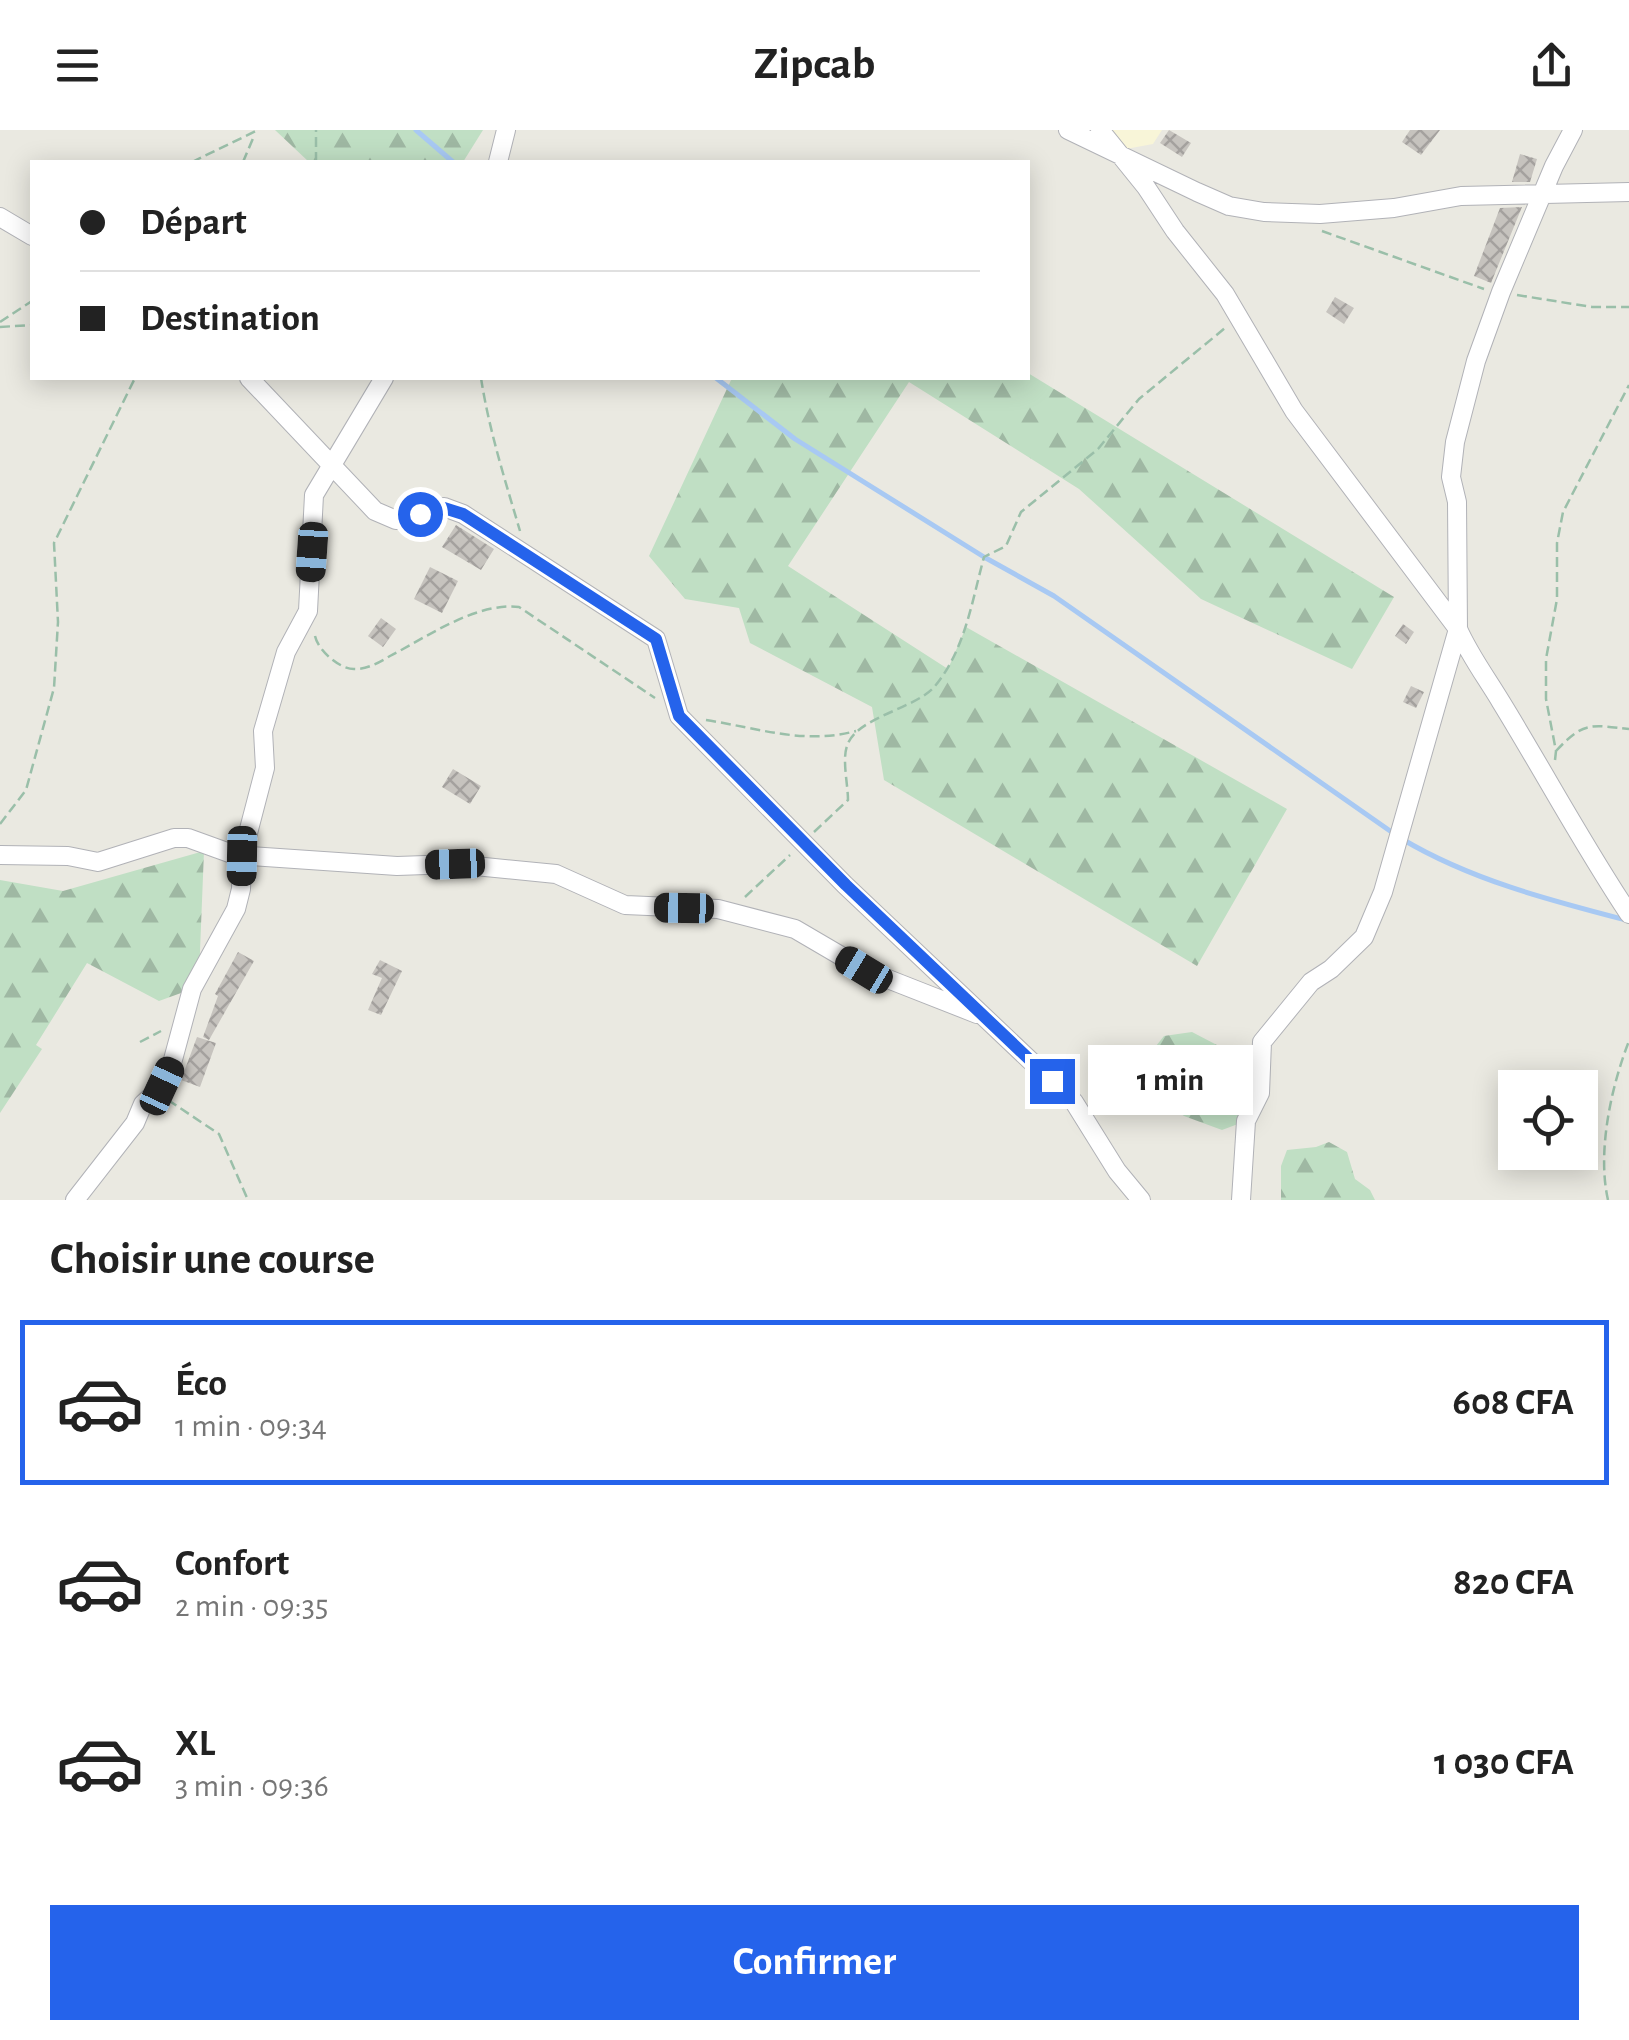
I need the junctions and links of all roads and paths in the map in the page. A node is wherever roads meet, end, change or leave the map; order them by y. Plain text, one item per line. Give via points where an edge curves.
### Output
1 (316, 130) edge
2 (506, 130) edge
3 (1068, 130) edge
4 (1100, 130) edge
5 (1573, 130) edge
6 (256, 132) edge
7 (1114, 151) junction
8 (196, 160) edge
9 (244, 160) edge
10 (316, 160) edge
11 (498, 160) edge
12 (1629, 192) edge
13 (1546, 194) junction
14 (0, 217) edge
15 (1312, 228) dead end
16 (30, 235) edge
17 (1501, 292) junction
18 (30, 302) edge
19 (1629, 308) edge
20 (1238, 317) junction
21 (30, 324) edge
22 (0, 325) edge
23 (134, 380) edge
24 (252, 380) edge
25 (383, 380) edge
26 (482, 380) edge
27 (1629, 385) edge
28 (331, 465) junction
29 (527, 542) dead end
30 (308, 611) junction
31 (1458, 629) junction
32 (679, 716) junction
33 (1629, 729) edge
34 (857, 731) junction
35 (1556, 751) junction
36 (1551, 790) junction
37 (0, 824) edge
38 (804, 842) junction
39 (0, 855) edge
40 (242, 856) junction
41 (728, 911) junction
42 (1629, 914) edge
43 (984, 1017) junction
44 (183, 1024) junction
45 (1629, 1041) edge
46 (140, 1042) dead end
47 (162, 1086) junction
48 (75, 1200) edge
49 (248, 1200) edge
50 (1141, 1200) edge
51 (1241, 1200) edge
52 (1608, 1200) edge

1 - 10 path
2 - 11 street
3 - 7 street
4 - 7 street
5 - 13 street
6 - 8 path
6 - 9 path
7 - 13 street via 1229,206 1264,212 1320,214 1461,196
7 - 20 street
12 - 13 street
13 - 17 street
14 - 16 street
15 - 17 path
17 - 19 path
17 - 31 street via 1455,442
18 - 22 path
20 - 31 street via 1294,411
20 - 34 path via 1139,398 1098,448 1020,512 1006,546 984,557 966,627 931,692
21 - 22 path
23 - 37 path via 54,543 54,688 26,790
24 - 28 street
25 - 28 street
26 - 29 path via 488,426
27 - 35 path via 1563,512 1546,659
28 - 30 street via 314,495
28 - 32 street via 375,511 396,520 444,508 463,514 656,639
30 - 32 path via 317,644 356,670 472,615 519,606
30 - 40 street via 276,683 264,731 265,768
31 - 36 street
31 - 51 street via 1383,892 1364,937 1311,982 1262,1042 1260,1093 1246,1120
32 - 34 path via 796,738
32 - 38 street
33 - 35 path via 1575,731
34 - 38 path via 847,746 848,800
35 - 36 path
36 - 42 street
38 - 41 path
38 - 43 street
39 - 40 street via 98,862 188,838
40 - 41 street via 556,874 625,905
40 - 44 street via 236,909 192,989
41 - 43 street via 796,929 864,970
43 - 50 street via 1074,1102
44 - 46 path
44 - 47 street
45 - 52 path via 1602,1176
47 - 48 street
47 - 49 path via 172,1104 219,1134

